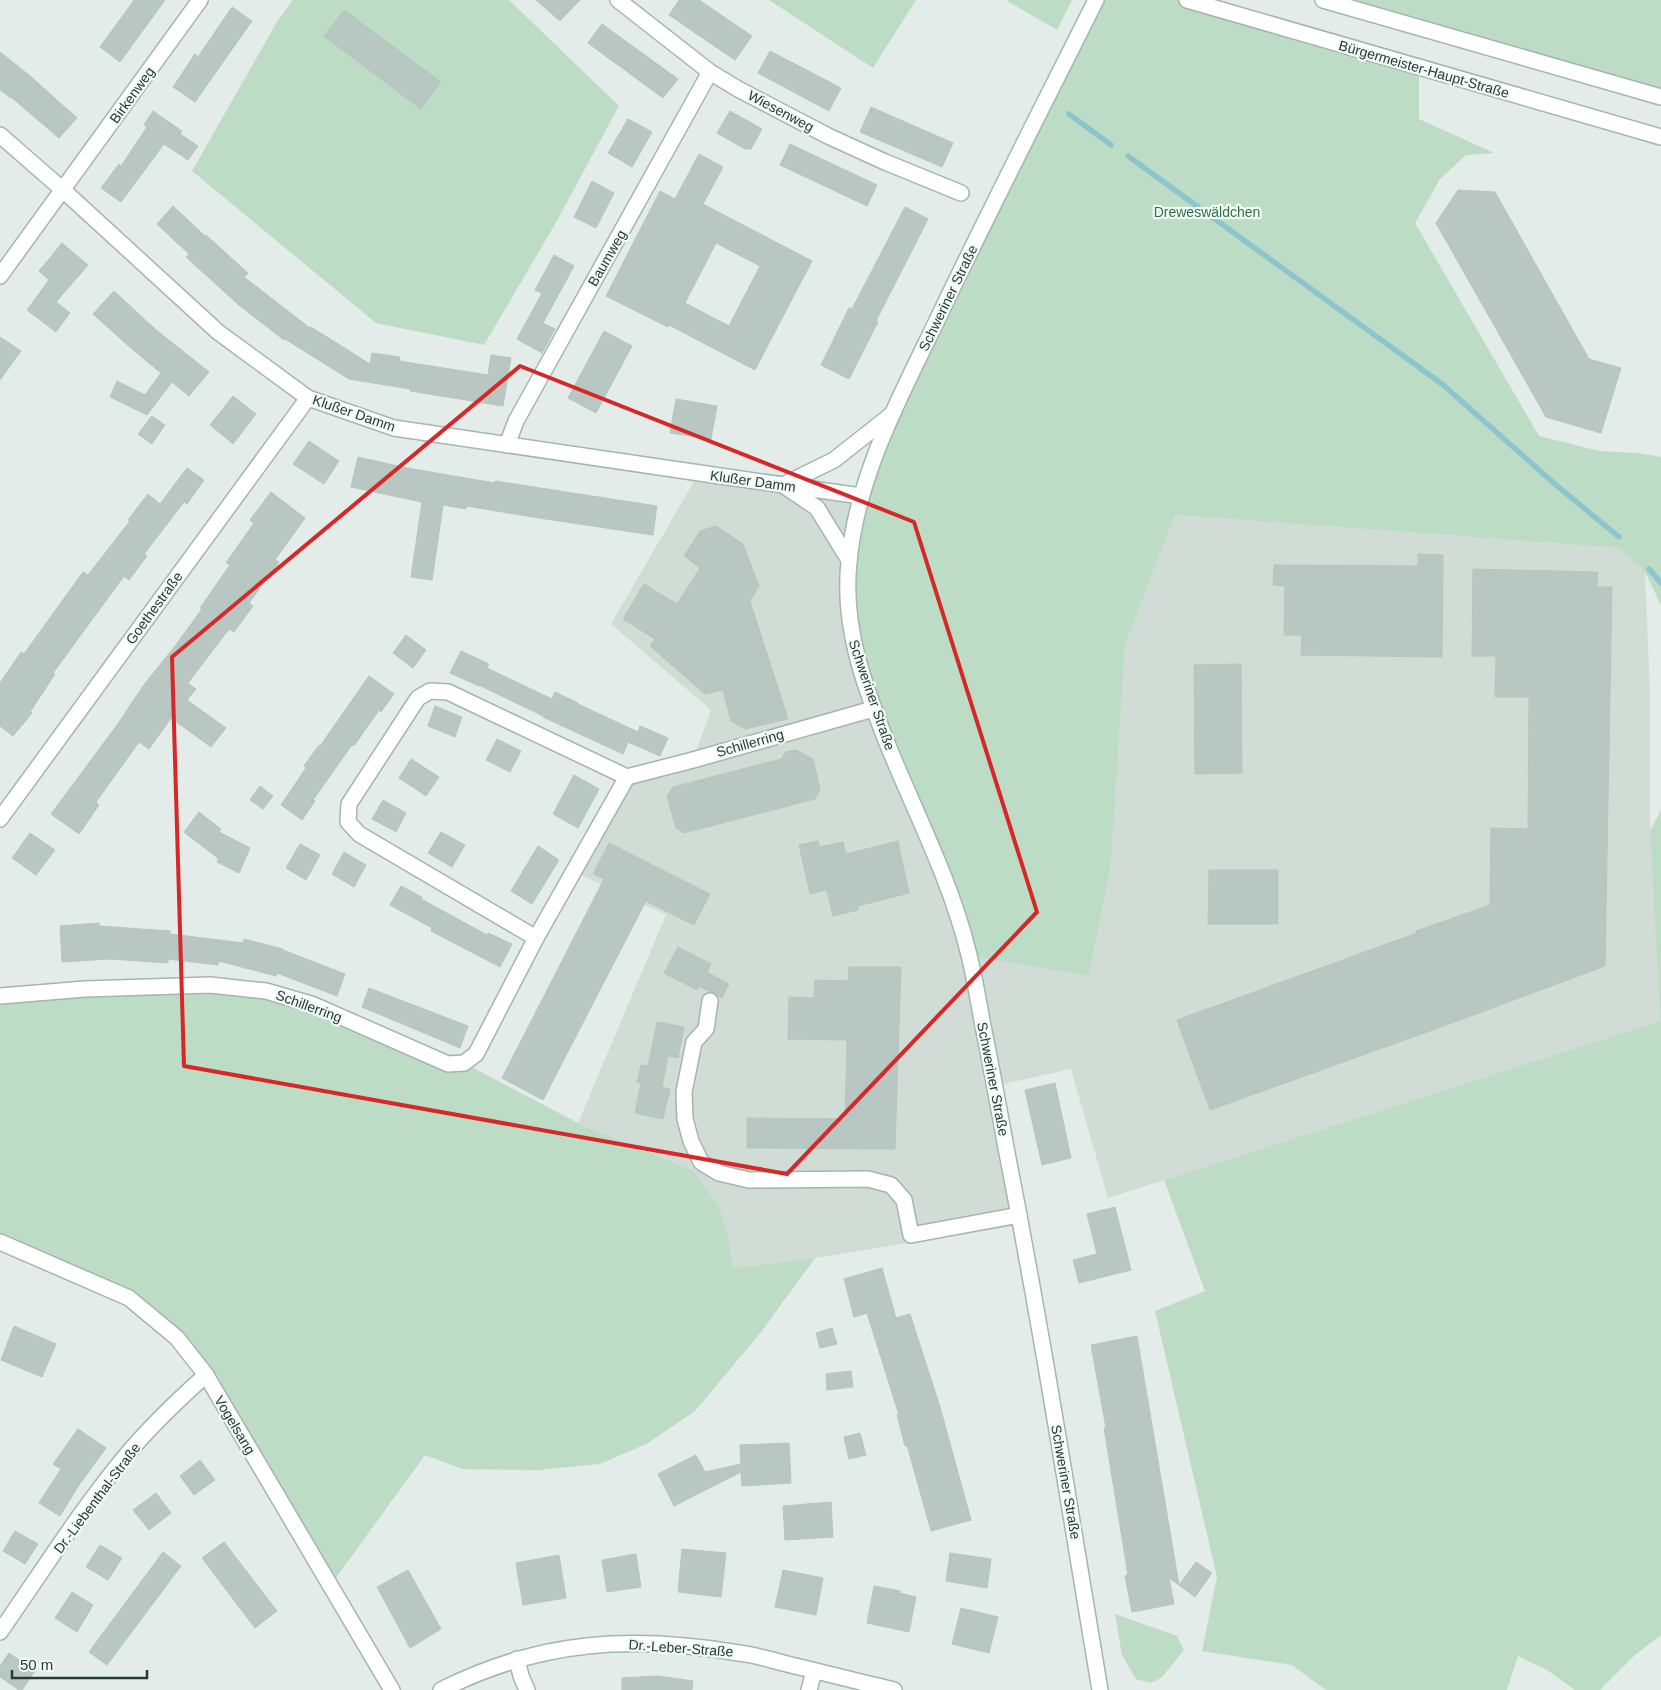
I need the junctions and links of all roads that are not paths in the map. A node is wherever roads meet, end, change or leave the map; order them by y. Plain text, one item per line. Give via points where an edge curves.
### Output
1 (200, 0) edge
2 (618, 0) edge
3 (1096, 0) edge
4 (1187, 0) edge
5 (1323, 0) edge
6 (710, 72) junction
7 (1661, 97) edge
8 (0, 135) edge
9 (1661, 137) edge
10 (63, 190) junction
11 (961, 193) dead end
12 (0, 276) edge
13 (308, 398) junction
14 (892, 414) junction
15 (507, 444) junction
16 (783, 485) junction
17 (861, 496) junction
18 (849, 560) junction
19 (873, 709) junction
20 (627, 777) junction
21 (0, 819) edge
22 (536, 938) junction
23 (0, 996) edge
24 (710, 1001) dead end
25 (1019, 1215) junction
26 (0, 1242) edge
27 (206, 1376) junction
28 (0, 1632) edge
29 (517, 1659) junction
30 (814, 1670) junction
31 (392, 1690) edge
32 (441, 1690) edge
33 (527, 1690) edge
34 (809, 1690) edge
35 (894, 1690) edge
36 (1100, 1690) edge

1 - 10 street, Birkenweg
2 - 6 street, Wiesenweg
3 - 14 street, Schweriner Straße
4 - 9 street, Bürgermeister-Haupt-Straße
5 - 7 street
6 - 11 street, Wiesenweg via 828,136
6 - 15 street, Baumweg via 516,421
8 - 10 street, Klußer Damm
10 - 12 street, Birkenweg
10 - 13 street, Klußer Damm via 218,332
13 - 15 street, Klußer Damm via 394,428
13 - 21 street, Goethestraße
14 - 16 street via 834,460
14 - 17 street, Schweriner Straße
15 - 16 street, Klußer Damm
16 - 17 street, Klußer Damm
16 - 18 street via 817,508
17 - 18 street, Schweriner Straße
18 - 19 street, Schweriner Straße via 850,628
19 - 20 street, Schillerring
19 - 25 street, Schweriner Straße via 950,891 969,952
20 - 22 street, Schillerring
20 - 22 street via 448,692 430,691 418,698 349,804 348,822 359,834
22 - 23 street, Schillerring via 476,1054 464,1063 448,1064 314,1005 266,991 210,985 85,989
24 - 25 street via 706,1029 694,1042 684,1092 684,1119 701,1162 719,1173 749,1180 868,1179 891,1185 904,1200 911,1235
25 - 36 street, Schweriner Straße
26 - 27 street, Vogelsang via 129,1298 177,1338
27 - 28 street, Dr.-Liebenthal-Straße via 129,1453 85,1509
27 - 31 street, Vogelsang
29 - 30 street, Dr.-Leber-Straße via 554,1650 640,1642 741,1653
29 - 32 street, Dr.-Leber-Straße
29 - 33 street
30 - 34 street
30 - 35 street, Dr.-Leber-Straße

